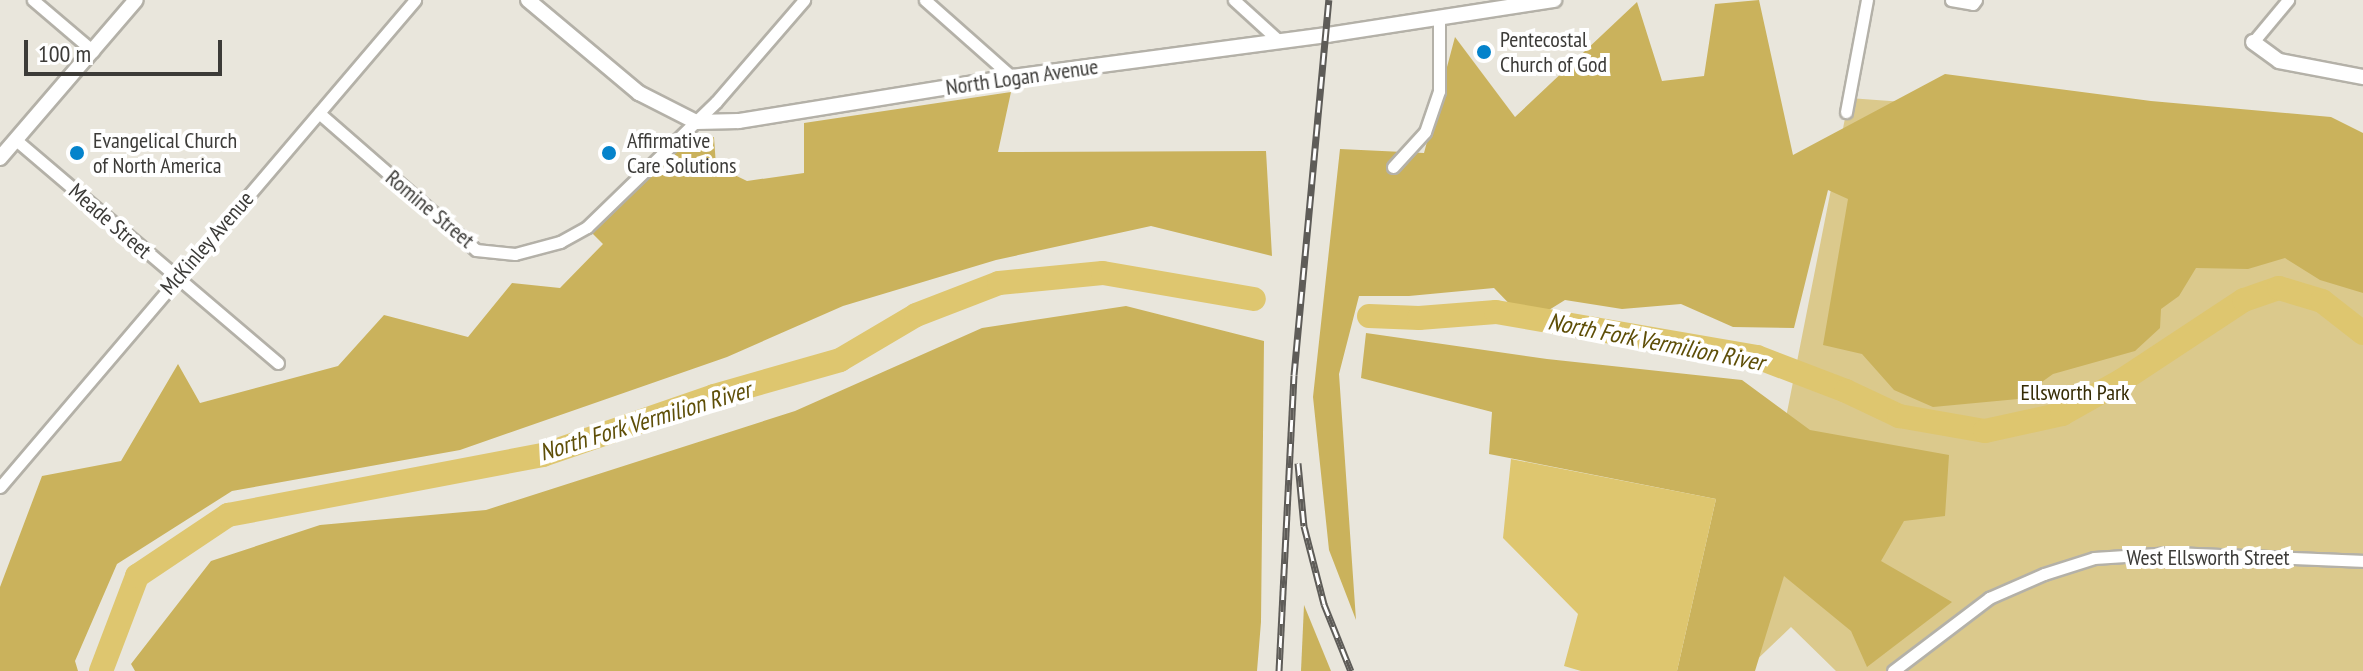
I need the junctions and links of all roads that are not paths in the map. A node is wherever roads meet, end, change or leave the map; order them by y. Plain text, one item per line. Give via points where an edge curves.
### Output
1 (33, 0) edge
2 (136, 0) edge
3 (415, 0) edge
4 (528, 0) edge
5 (804, 0) edge
6 (925, 0) edge
7 (1234, 0) edge
8 (1552, 0) edge
9 (1867, 0) edge
10 (1951, 0) edge
11 (2288, 0) edge
12 (1974, 2) edge
13 (1439, 18) junction
14 (1278, 40) junction
15 (2253, 42) joint
16 (93, 51) junction
17 (1012, 77) junction
18 (2363, 77) edge
19 (1846, 112) dead end
20 (319, 113) junction
21 (696, 122) junction
22 (16, 140) junction
23 (0, 158) edge
24 (1393, 167) dead end
25 (177, 278) junction
26 (278, 363) dead end
27 (0, 487) edge
28 (2363, 561) edge
29 (1893, 671) edge

1 - 16 street
2 - 16 street
3 - 20 street, McKinley Avenue
4 - 21 street, North Logan Avenue via 639,93
5 - 21 street, Romine Street
6 - 17 street
7 - 14 street
8 - 13 street, North Logan Avenue
9 - 19 street
10 - 12 street
11 - 15 street
13 - 14 street, North Logan Avenue
13 - 24 street via 1439,91 1425,132
14 - 17 street, North Logan Avenue
15 - 18 street via 2279,61
16 - 22 street
17 - 21 street, North Logan Avenue via 739,121
20 - 21 street, Romine Street via 476,250 515,254 560,242 587,227
20 - 25 street, McKinley Avenue
22 - 23 street
22 - 25 street, Meade Street
25 - 26 street, Meade Street
25 - 27 street, McKinley Avenue
28 - 29 street, West Ellsworth Street via 2172,553 2094,558 1989,598

